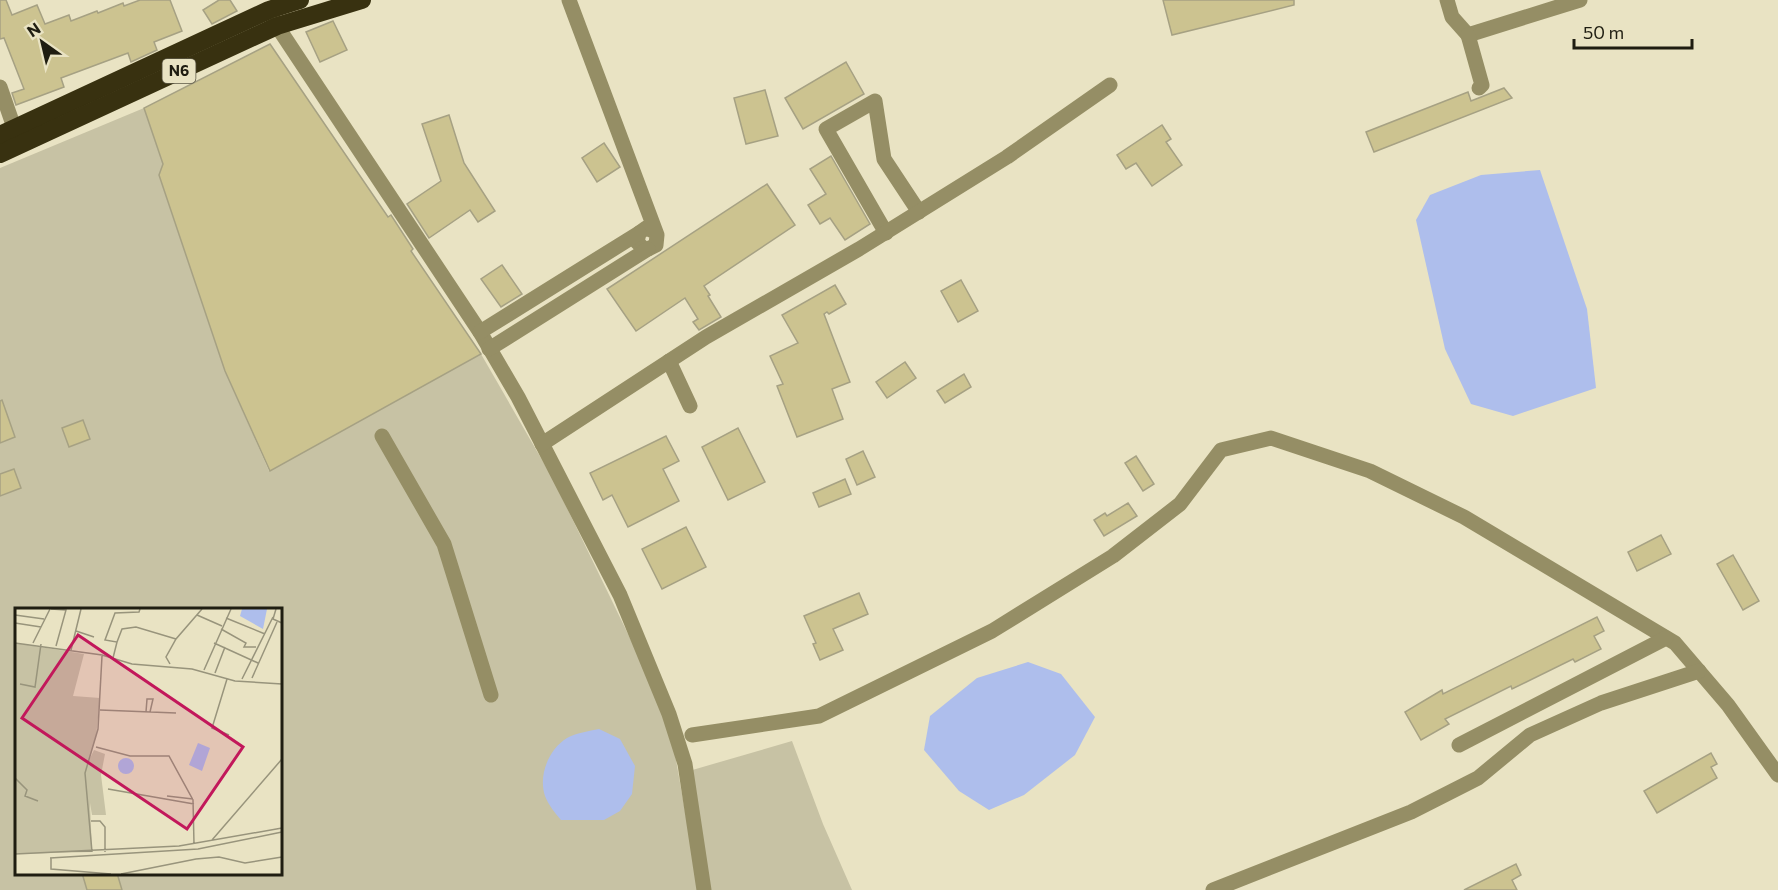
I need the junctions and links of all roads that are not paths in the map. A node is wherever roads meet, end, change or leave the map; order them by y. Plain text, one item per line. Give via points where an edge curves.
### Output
1 (300, 0) edge
2 (362, 0) edge
3 (569, 0) edge
4 (1447, 0) edge
5 (1580, 0) edge
6 (273, 18) junction
7 (1468, 36) junction
8 (1110, 86) dead end
9 (0, 87) edge
10 (1479, 88) dead end
11 (11, 136) edge
12 (0, 154) edge
13 (919, 212) junction
14 (639, 233) junction
15 (886, 233) junction
16 (657, 236) junction
17 (648, 249) junction
18 (480, 332) junction
19 (489, 348) junction
20 (669, 362) junction
21 (690, 406) dead end
22 (382, 436) dead end
23 (542, 444) junction
24 (1666, 638) junction
25 (1699, 671) junction
26 (491, 695) dead end
27 (692, 735) dead end
28 (1459, 745) dead end
29 (1778, 775) edge
30 (704, 890) edge
31 (1213, 890) edge

1 - 6 highway, N6
2 - 6 highway, N6
3 - 16 street
4 - 7 street via 1452,18
5 - 7 street
6 - 11 highway, N6
6 - 18 street
7 - 10 street via 1482,85
8 - 13 street
9 - 11 street
11 - 12 highway, N6
13 - 15 street
13 - 15 street via 884,159 875,101 826,129
14 - 16 street via 646,228
14 - 17 street via 639,246
14 - 18 street
15 - 20 street
16 - 17 street via 656,245
17 - 19 street
18 - 19 street
19 - 23 street
20 - 21 street
20 - 23 street
22 - 26 street via 444,544
23 - 30 street via 620,595 669,714 685,764
24 - 25 street
24 - 27 street via 1464,517 1370,471 1272,438 1221,450 1180,504 1113,555 992,631 819,716
24 - 28 street
25 - 29 street
25 - 31 street via 1601,703 1530,735 1478,778 1411,812

